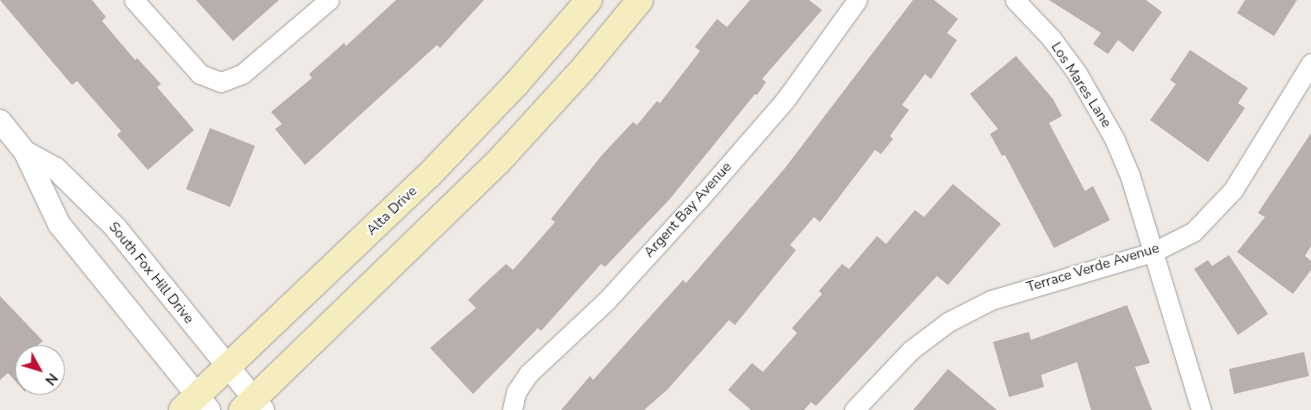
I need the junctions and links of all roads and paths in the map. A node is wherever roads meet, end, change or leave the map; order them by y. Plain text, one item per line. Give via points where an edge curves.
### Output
1 (134, 0) edge
2 (329, 0) edge
3 (589, 0) edge
4 (640, 0) edge
5 (857, 0) edge
6 (1015, 0) edge
7 (1311, 63) edge
8 (0, 121) edge
9 (24, 152) junction
10 (1153, 252) junction
11 (228, 367) junction
12 (196, 405) edge
13 (253, 406) edge
14 (512, 410) edge
15 (854, 410) edge
16 (1201, 410) edge

1 - 2 street via 200,74 221,82 242,74
3 - 11 main road, Alta Drive via 516,84 435,168
4 - 13 main road via 583,69 498,162
5 - 14 street, Argent Bay Avenue via 785,100 699,199 607,300 528,374 516,392
6 - 10 street, Los Mares Lane via 1051,38 1098,107 1130,176
7 - 10 street, Terrace Verde Avenue via 1233,190 1216,212 1193,232
8 - 9 street, South Fox Hill Drive
9 - 11 street, South Fox Hill Drive via 56,169 115,227
9 - 12 street, South Fox Hill Drive via 59,224
10 - 15 street, Terrace Verde Avenue via 991,300 948,322 911,350
10 - 16 street, Los Mares Lane
11 - 12 main road, Alta Drive
11 - 13 street, South Fox Hill Drive

